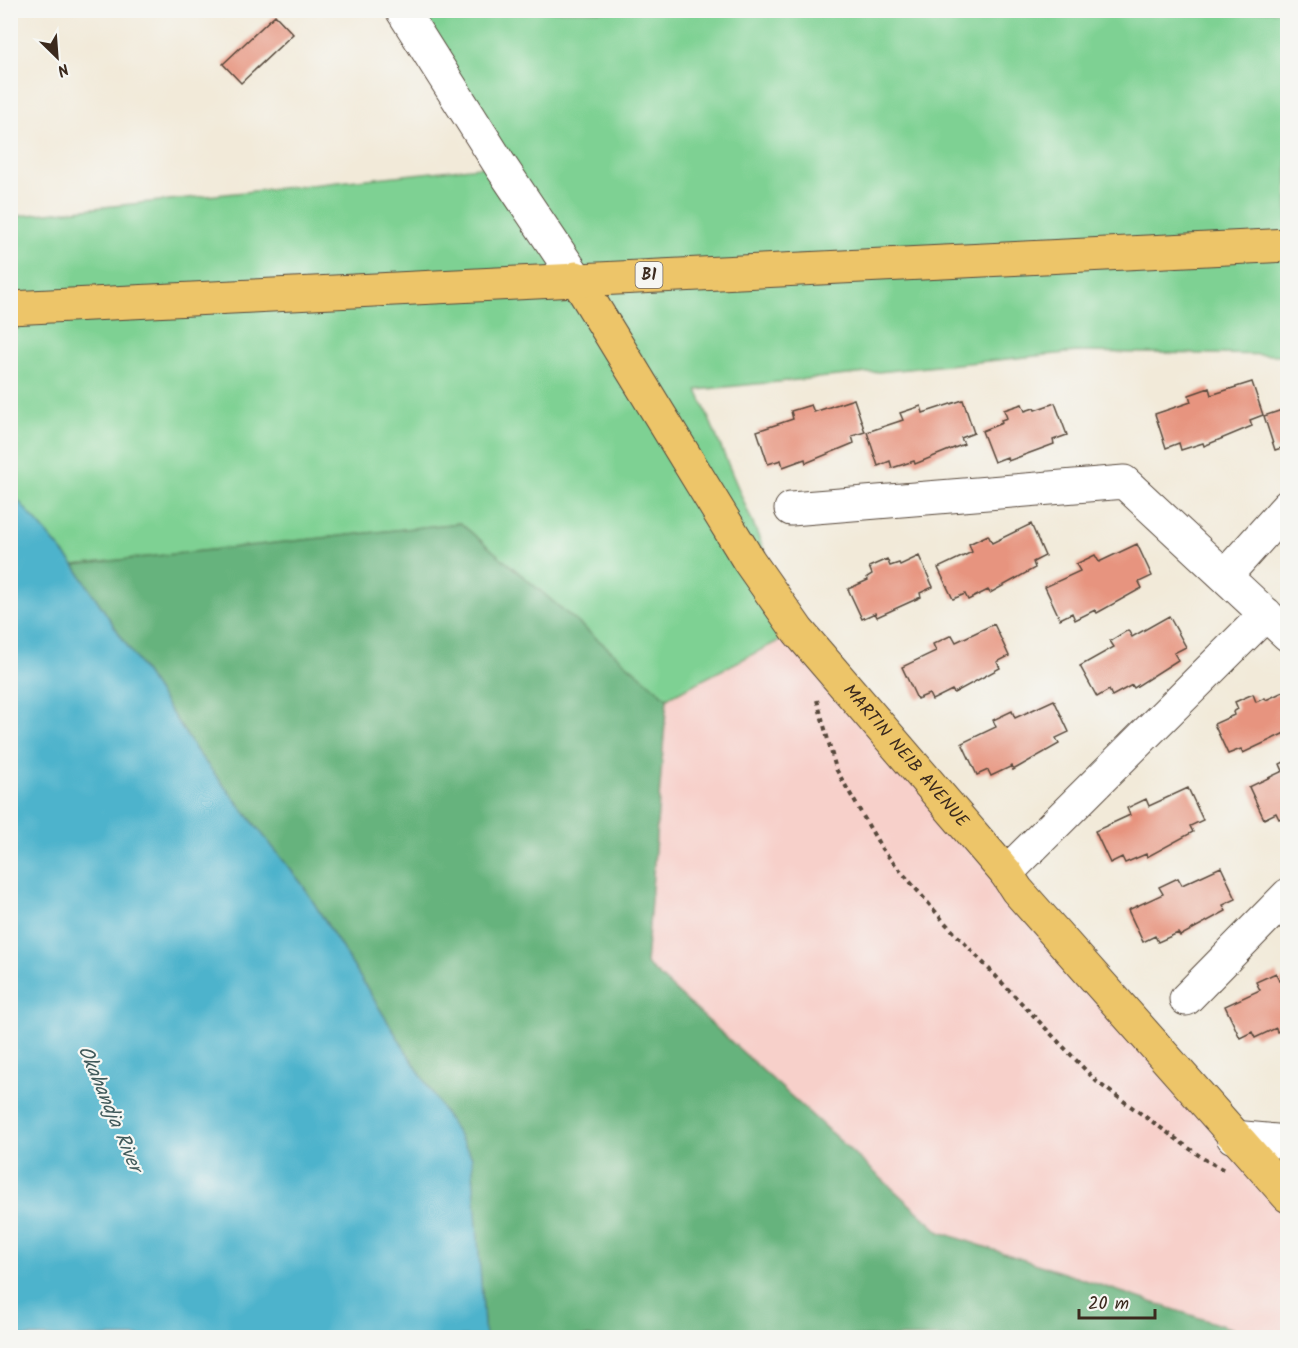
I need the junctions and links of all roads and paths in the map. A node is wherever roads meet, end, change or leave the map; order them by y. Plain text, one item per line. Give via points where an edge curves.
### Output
1 (402, 10) edge
2 (1287, 245) edge
3 (576, 278) junction
4 (10, 308) edge
5 (1287, 506) edge
6 (791, 509) dead end
7 (1225, 576) junction
8 (1277, 625) edge
9 (814, 689) dead end
10 (1006, 873) junction
11 (1287, 895) edge
12 (1186, 999) dead end
13 (1233, 1137) junction
14 (1287, 1142) edge
15 (1231, 1174) dead end
16 (1287, 1196) edge

1 - 3 street
2 - 3 main road, B1
3 - 4 main road, B1
3 - 10 main road, MARTIN NEIB AVENUE via 743,552 798,632
5 - 7 street
6 - 7 street via 1124,482
7 - 8 street
8 - 10 street
9 - 15 path via 836,769 882,849 946,924 1097,1083
10 - 13 main road, MARTIN NEIB AVENUE
11 - 12 street
13 - 14 street
13 - 16 main road, MARTIN NEIB AVENUE

